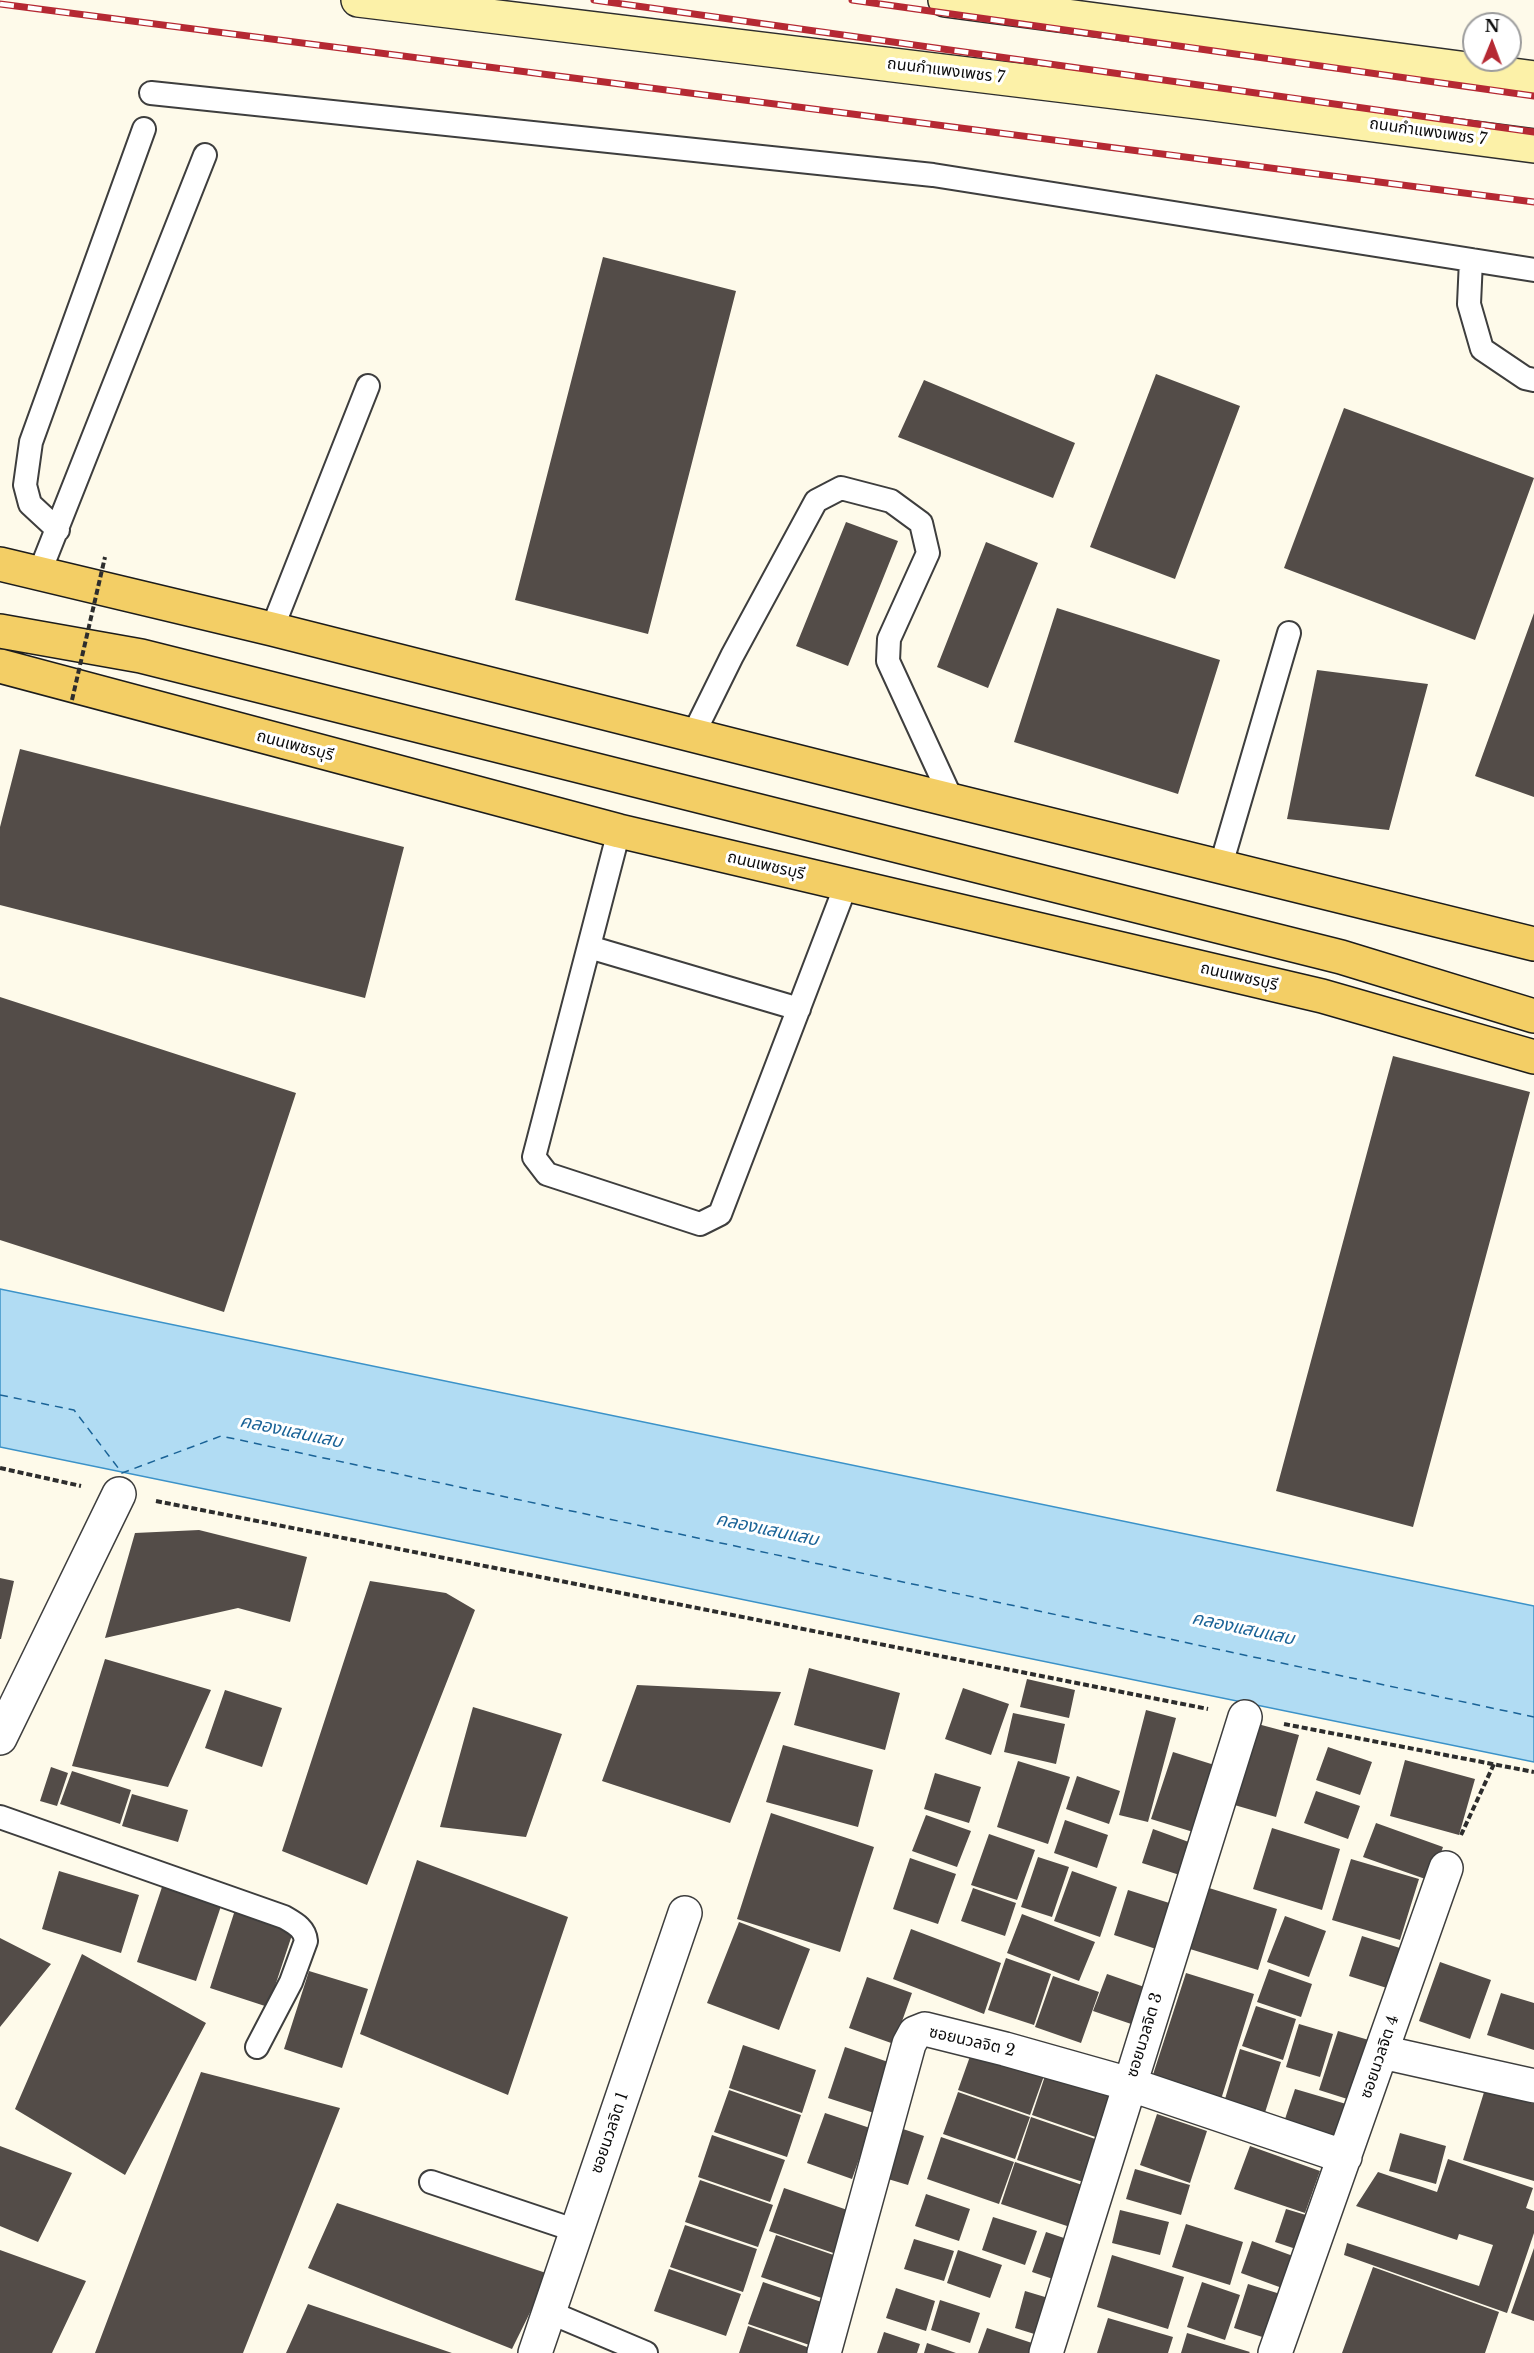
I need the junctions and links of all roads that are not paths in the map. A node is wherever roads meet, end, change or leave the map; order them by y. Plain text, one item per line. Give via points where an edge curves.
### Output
1 (358, 0) edge
2 (945, 0) edge
3 (1534, 78) edge
4 (151, 93) dead end
5 (144, 129) dead end
6 (1534, 146) edge
7 (205, 155) dead end
8 (1471, 260) junction
9 (1534, 270) edge
10 (1534, 380) edge
11 (368, 386) dead end
12 (58, 530) junction
13 (0, 564) edge
14 (39, 574) junction
15 (272, 628) junction
16 (0, 631) edge
17 (1289, 633) dead end
18 (0, 666) edge
19 (693, 735) junction
20 (952, 800) junction
21 (619, 831) junction
22 (1221, 865) junction
23 (846, 885) junction
24 (1534, 944) edge
25 (589, 946) junction
26 (799, 1009) junction
27 (1534, 1016) edge
28 (1534, 1057) edge
29 (119, 1494) road end
30 (1245, 1717) road end
31 (0, 1738) edge
32 (0, 1817) edge
33 (1446, 1868) road end
34 (685, 1913) dead end
35 (257, 2047) dead end
36 (1382, 2052) junction
37 (1129, 2084) junction
38 (1534, 2086) edge
39 (1345, 2157) junction
40 (431, 2182) dead end
41 (577, 2230) junction
42 (549, 2312) junction
43 (535, 2353) edge
44 (646, 2353) edge
45 (824, 2353) edge
46 (1046, 2353) edge
47 (1275, 2353) edge

1 - 6 street, ถนนกำแพงเพชร 7
2 - 3 street
4 - 8 lane via 933,175
5 - 12 lane via 31,442 26,485 30,504
7 - 12 lane
8 - 9 lane
8 - 10 lane via 1469,304 1482,349
11 - 15 lane
12 - 14 lane
13 - 14 main road
14 - 15 main road
15 - 19 main road
16 - 27 main road via 141,656 1341,957
17 - 22 lane
18 - 21 main road, ถนนเพชรบุรี
19 - 20 main road
19 - 20 lane via 816,501 841,488 891,501 921,523 928,554 889,639 888,662
20 - 22 main road
21 - 23 main road, ถนนเพชรบุรี
21 - 25 lane
22 - 24 main road
23 - 26 lane
23 - 28 main road, ถนนเพชรบุรี via 1322,996
25 - 26 lane
25 - 26 lane via 534,1157 548,1174 700,1224 720,1214
29 - 31 street
30 - 37 street, ซอยนวลจิต 3
32 - 35 lane via 284,1917 300,1927 306,1941 291,1982
33 - 36 street, ซอยนวลจิต 4
34 - 41 street, ซอยนวลจิต 1
36 - 38 street
36 - 39 street, ซอยนวลจิต 4
37 - 39 street, ซอยนวลจิต 2
37 - 45 street, ซอยนวลจิต 2 via 925,2029 915,2033
37 - 46 street, ซอยนวลจิต 3
39 - 47 street, ซอยนวลจิต 4
40 - 41 lane
41 - 42 street, ซอยนวลจิต 1
42 - 43 street, ซอยนวลจิต 1
42 - 44 lane

